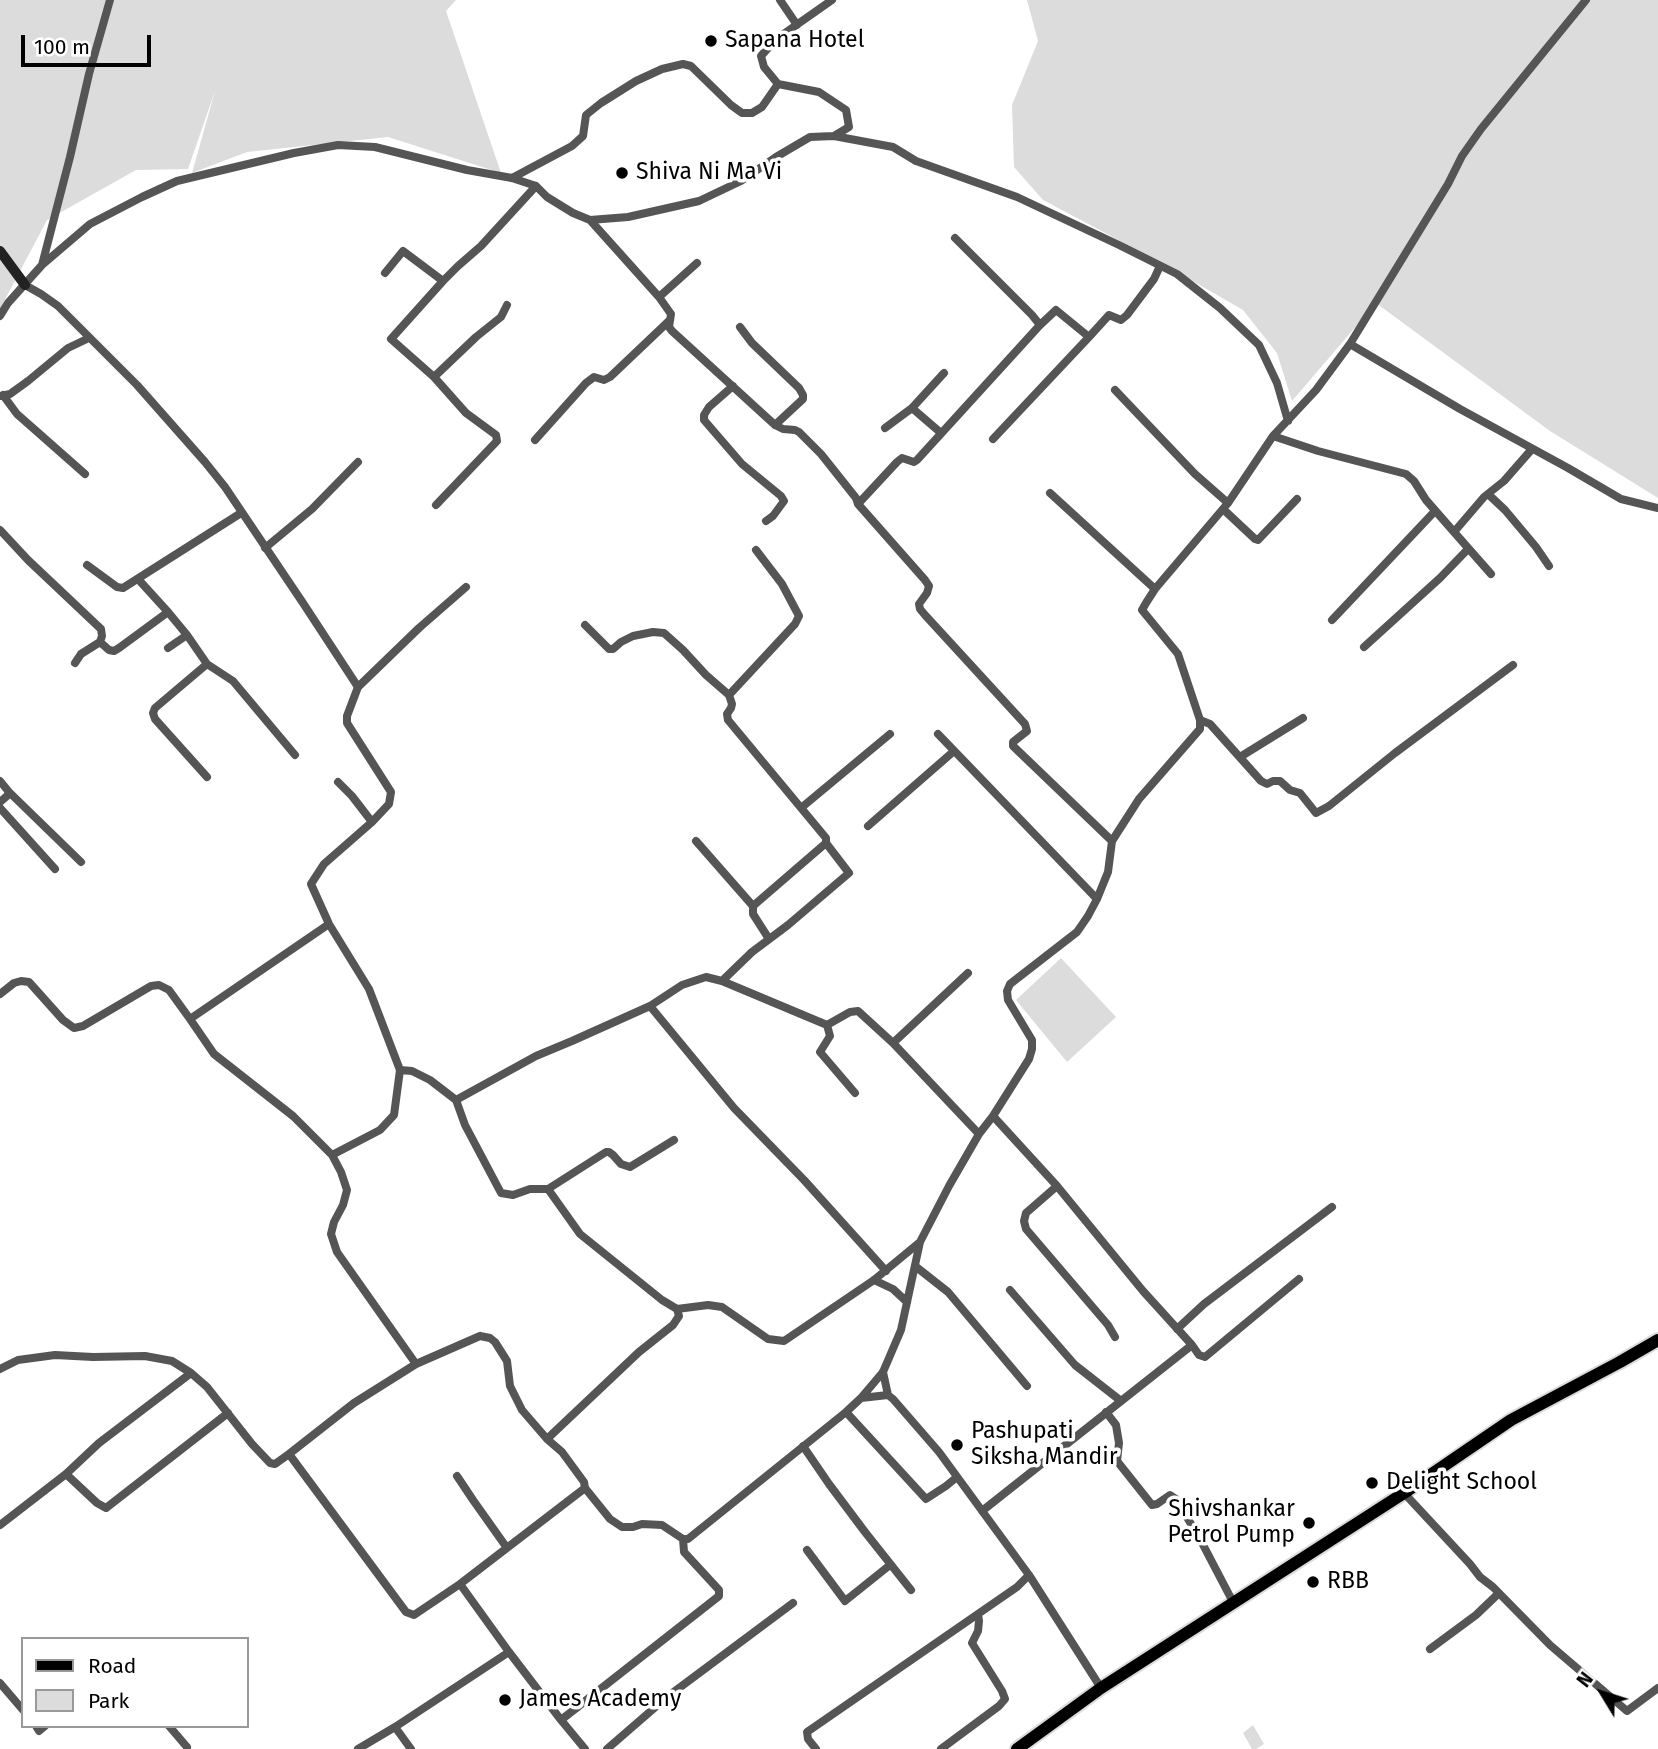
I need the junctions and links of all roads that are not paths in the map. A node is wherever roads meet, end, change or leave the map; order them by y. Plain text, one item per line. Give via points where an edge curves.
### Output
1 (110, 0) edge
2 (780, 0) edge
3 (832, 0) edge
4 (1586, 0) edge
5 (797, 24) junction
6 (778, 84) junction
7 (834, 136) junction
8 (512, 178) junction
9 (536, 186) junction
10 (590, 220) junction
11 (956, 238) dead end
12 (0, 251) edge
13 (697, 263) dead end
14 (42, 265) junction
15 (1160, 266) junction
16 (385, 273) dead end
17 (443, 281) junction
18 (25, 285) junction
19 (659, 297) junction
20 (507, 305) dead end
21 (0, 316) edge
22 (670, 320) junction
23 (1040, 325) junction
24 (740, 327) dead end
25 (1089, 337) junction
26 (89, 338) junction
27 (1350, 344) junction
28 (944, 373) dead end
29 (434, 377) junction
30 (733, 386) junction
31 (1115, 390) dead end
32 (1, 396) edge
33 (912, 408) junction
34 (1288, 421) junction
35 (775, 425) junction
36 (885, 428) dead end
37 (942, 433) junction
38 (1273, 436) junction
39 (993, 439) dead end
40 (534, 440) dead end
41 (1532, 449) junction
42 (358, 462) dead end
43 (85, 474) dead end
44 (1050, 493) dead end
45 (1488, 494) junction
46 (1297, 499) dead end
47 (858, 504) junction
48 (436, 505) dead end
49 (1226, 506) junction
50 (1658, 508) edge
51 (1435, 511) junction
52 (242, 513) junction
53 (766, 522) dead end
54 (0, 530) edge
55 (1454, 532) junction
56 (265, 548) junction
57 (1468, 549) junction
58 (756, 550) dead end
59 (87, 565) dead end
60 (1549, 566) dead end
61 (1491, 574) dead end
62 (138, 579) junction
63 (466, 587) dead end
64 (1155, 589) junction
65 (168, 612) junction
66 (1332, 620) dead end
67 (585, 625) dead end
68 (187, 635) junction
69 (100, 642) junction
70 (1364, 647) dead end
71 (168, 648) dead end
72 (75, 663) dead end
73 (207, 664) junction
74 (1513, 665) dead end
75 (358, 687) junction
76 (729, 695) junction
77 (1303, 718) dead end
78 (1200, 720) junction
79 (890, 734) dead end
80 (939, 734) dead end
81 (954, 751) junction
82 (295, 755) dead end
83 (1240, 757) junction
84 (207, 777) dead end
85 (0, 781) edge
86 (338, 782) dead end
87 (9, 792) junction
88 (0, 802) edge
89 (0, 808) edge
90 (801, 808) junction
91 (372, 822) junction
92 (867, 826) dead end
93 (696, 841) dead end
94 (1112, 841) junction
95 (826, 843) junction
96 (81, 862) dead end
97 (55, 869) dead end
98 (1097, 899) junction
99 (753, 906) junction
100 (329, 924) junction
101 (769, 939) junction
102 (968, 973) dead end
103 (722, 981) junction
104 (0, 994) edge
105 (650, 1006) junction
106 (190, 1019) junction
107 (827, 1024) junction
108 (893, 1043) junction
109 (400, 1070) junction
110 (855, 1093) dead end
111 (456, 1100) junction
112 (993, 1116) junction
113 (979, 1134) junction
114 (674, 1140) dead end
115 (331, 1154) junction
116 (1057, 1186) junction
117 (548, 1189) junction
118 (1332, 1207) dead end
119 (920, 1242) junction
120 (915, 1266) junction
121 (886, 1271) junction
122 (1298, 1279) dead end
123 (874, 1280) junction
124 (1010, 1290) dead end
125 (907, 1302) junction
126 (677, 1309) junction
127 (1177, 1329) junction
128 (1115, 1337) dead end
129 (1658, 1340) edge
130 (1192, 1345) junction
131 (416, 1364) junction
132 (0, 1369) edge
133 (883, 1372) junction
134 (191, 1373) junction
135 (1027, 1386) dead end
136 (888, 1395) junction
137 (861, 1398) junction
138 (1121, 1401) junction
139 (846, 1412) junction
140 (1106, 1412) junction
141 (228, 1413) junction
142 (547, 1438) junction
143 (803, 1446) junction
144 (289, 1454) junction
145 (66, 1474) junction
146 (457, 1476) dead end
147 (957, 1477) junction
148 (585, 1488) junction
149 (1404, 1493) junction
150 (982, 1511) junction
151 (0, 1525) edge
152 (683, 1539) junction
153 (507, 1548) junction
154 (807, 1550) dead end
155 (890, 1565) junction
156 (1029, 1576) junction
157 (460, 1584) junction
158 (911, 1590) dead end
159 (1499, 1593) junction
160 (793, 1603) dead end
161 (1234, 1604) junction
162 (978, 1614) junction
163 (1430, 1649) dead end
164 (509, 1652) junction
165 (0, 1683) edge
166 (1101, 1688) junction
167 (1658, 1688) edge
168 (21, 1708) edge
169 (561, 1720) junction
170 (395, 1727) junction
171 (171, 1728) edge
172 (583, 1746) edge
173 (187, 1747) edge
174 (358, 1749) edge
175 (411, 1749) edge
176 (570, 1749) edge
177 (607, 1749) edge
178 (816, 1749) edge
179 (941, 1749) edge
180 (1017, 1749) edge

1 - 14 street
2 - 5 street
3 - 5 street
4 - 27 street via 1462,156
5 - 6 street via 761,56
6 - 7 street via 819,92 846,110 849,127
6 - 8 street via 762,107 742,113 691,66 662,69 586,115 583,136 572,146
7 - 10 street via 810,137 741,181 699,201 628,217
7 - 15 street via 893,147 916,161 1017,197
8 - 9 street
8 - 14 street via 375,147 338,145 294,153 177,181 90,224
9 - 10 street
9 - 17 street
10 - 19 street
11 - 23 street
12 - 18 street
13 - 19 street
14 - 18 street
15 - 25 street via 1127,315 1121,320 1109,315
15 - 34 street via 1220,308 1259,345
16 - 17 street via 402,251
17 - 29 street via 391,338
18 - 21 street
18 - 26 street via 58,306
19 - 22 street
20 - 29 street via 502,317
22 - 30 street via 672,331
22 - 40 street via 610,376 604,380 594,377 586,383
23 - 25 street via 1056,310
23 - 37 street
24 - 35 street via 803,395
25 - 39 street
26 - 32 street
26 - 52 street via 205,462
27 - 34 street
27 - 41 street
28 - 33 street
29 - 48 street via 497,441
30 - 35 street
30 - 53 street via 709,407 704,419 742,464 781,496 784,501
31 - 49 street
32 - 43 street
33 - 36 street
33 - 37 street
34 - 38 street
35 - 47 street via 799,432
37 - 47 street via 914,462 902,458 897,462
38 - 49 street
38 - 51 street via 1406,474
41 - 45 street
41 - 50 street via 1621,499
42 - 56 street
44 - 64 street
45 - 55 street
45 - 60 street
46 - 49 street via 1258,540
47 - 94 street via 929,586 920,609 1025,724 1027,732 1013,746
49 - 64 street
51 - 55 street
51 - 66 street
52 - 56 street
52 - 62 street
54 - 69 street via 101,629
55 - 57 street
56 - 75 street
57 - 61 street
57 - 70 street
58 - 76 street via 799,615
59 - 62 street via 117,587
62 - 65 street
63 - 75 street
64 - 78 street via 1142,610 1178,654
65 - 68 street
65 - 69 street via 114,650
67 - 76 street via 609,649 632,636 664,634
68 - 71 street
68 - 73 street
69 - 72 street
73 - 82 street via 233,681
73 - 84 street via 153,713
74 - 83 street via 1316,813 1300,793 1280,781 1261,781
75 - 91 street via 347,723 391,792 389,804
76 - 90 street via 728,720
77 - 83 street
78 - 83 street via 1210,724
78 - 94 street via 1200,729 1139,799
79 - 90 street
80 - 81 street
81 - 92 street
81 - 98 street
85 - 87 street
86 - 91 street
87 - 88 street
87 - 96 street
89 - 97 street
90 - 95 street
91 - 100 street via 324,864 312,884
93 - 99 street
94 - 98 street via 1108,872
95 - 99 street
95 - 101 street via 849,873
98 - 112 street via 1077,932 1010,984 1008,1000 1032,1040 1032,1049
99 - 101 street via 753,915
100 - 106 street
100 - 109 street via 369,989
101 - 103 street
102 - 108 street
103 - 105 street via 706,977 682,985
103 - 107 street
104 - 106 street via 14,983 29,982 74,1028 159,985 169,990
105 - 111 street via 536,1056
105 - 121 street via 734,1108
106 - 115 street via 214,1054 293,1116
107 - 108 street via 858,1011
107 - 110 street via 830,1036 820,1052
108 - 113 street
109 - 111 street via 430,1080
109 - 115 street via 394,1115 380,1130
111 - 117 street via 501,1192 513,1195
112 - 113 street
112 - 116 street
113 - 119 street
114 - 117 street via 630,1167 606,1152
115 - 131 street via 347,1190 331,1234 337,1252
116 - 127 street
116 - 128 street via 1026,1213 1026,1229
117 - 126 street via 580,1234
118 - 127 street
119 - 120 street
119 - 121 street
120 - 125 street
120 - 135 street via 948,1292
121 - 123 street
122 - 130 street via 1205,1357
123 - 125 street via 894,1289
123 - 126 street via 784,1340 768,1339 722,1307
124 - 138 street via 1075,1365
125 - 133 street
126 - 142 street via 679,1316 673,1325
127 - 130 street
129 - 149 main road via 1511,1420
130 - 138 street
131 - 142 street via 480,1336 490,1338 507,1361 510,1386 522,1410
131 - 144 street via 354,1403
132 - 134 street via 18,1360 55,1355 145,1356 172,1362
133 - 136 street
133 - 137 street
134 - 141 street
134 - 145 street
136 - 137 street
136 - 147 street
137 - 139 street
138 - 140 street
139 - 143 street
139 - 147 street via 926,1499
140 - 150 street
140 - 161 street via 1116,1424 1117,1461 1153,1506 1170,1494 1176,1499
141 - 144 street via 271,1463
141 - 145 street via 106,1508
142 - 148 street via 571,1462
143 - 152 street
143 - 155 street
144 - 157 street via 407,1612 414,1615
145 - 151 street
146 - 153 street
147 - 150 street
148 - 152 street via 622,1527 662,1525
148 - 153 street
149 - 159 street
149 - 161 main road
150 - 156 street
152 - 169 street via 684,1552 719,1590 719,1596
153 - 157 street
154 - 155 street via 845,1601
155 - 158 street
156 - 162 street
156 - 166 street
157 - 164 street
159 - 163 street
159 - 167 street via 1627,1712
160 - 177 street via 667,1697
161 - 166 main road
162 - 178 street via 807,1732
162 - 179 street via 972,1643 1005,1699
164 - 169 street
164 - 170 street
165 - 168 street
166 - 180 main road
169 - 172 street
170 - 174 street
170 - 175 street
171 - 173 street
172 - 176 street

